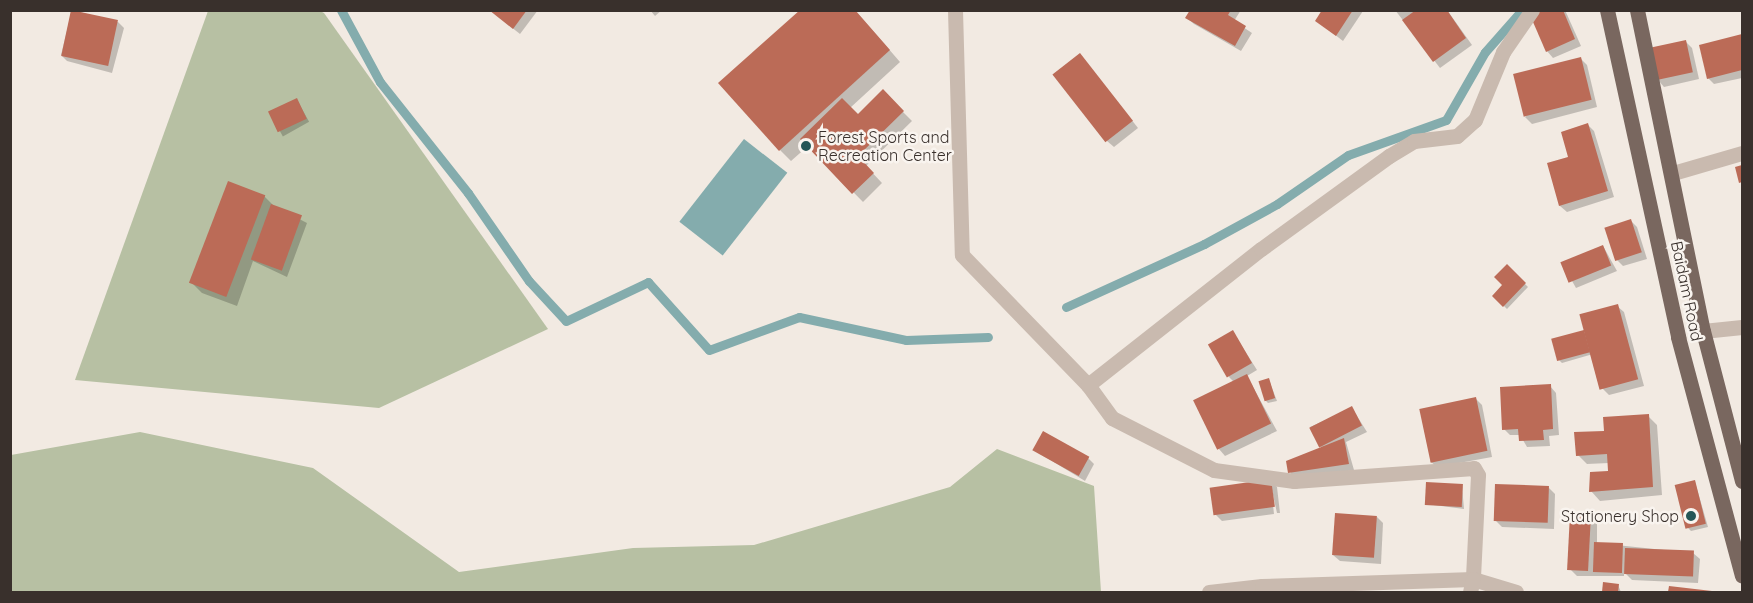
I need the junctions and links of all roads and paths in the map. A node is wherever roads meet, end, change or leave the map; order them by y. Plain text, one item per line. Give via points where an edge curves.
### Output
1 (955, 10) edge
2 (1532, 10) edge
3 (1637, 10) edge
4 (1609, 11) edge
5 (1743, 153) edge
6 (1673, 173) junction
7 (1743, 327) edge
8 (1703, 331) junction
9 (1088, 385) junction
10 (1743, 481) edge
11 (1743, 576) edge
12 (1471, 586) edge
13 (1209, 592) edge
14 (1516, 592) edge

1 - 9 street via 962,255
2 - 9 street via 1503,52 1475,120 1457,136 1414,141 1389,156 1261,249
3 - 6 main road, Baidam Road
4 - 11 main road, Baidam Road via 1678,337
5 - 6 street
6 - 8 main road, Baidam Road
7 - 8 street
8 - 10 main road, Baidam Road
9 - 12 street via 1112,418 1214,470 1294,481 1474,468 1478,475
12 - 13 street via 1262,586
12 - 14 street

